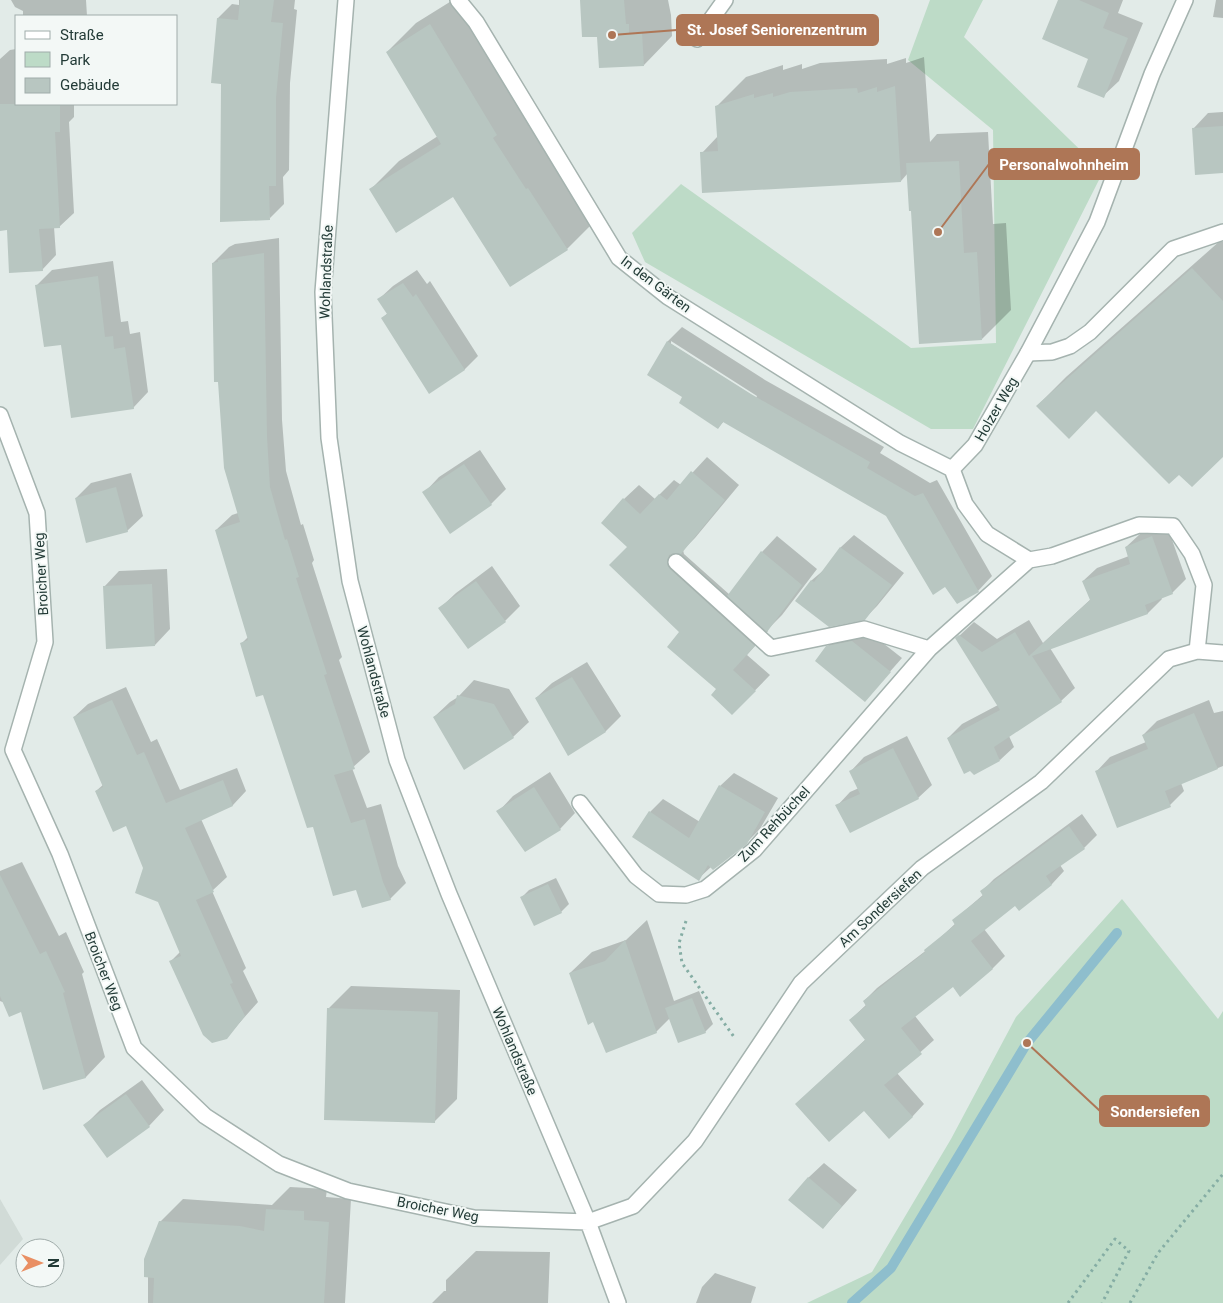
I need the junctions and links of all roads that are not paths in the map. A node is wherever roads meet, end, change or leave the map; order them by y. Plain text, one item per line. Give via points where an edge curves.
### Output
1 (346, 0) edge
2 (458, 0) edge
3 (725, 0) edge
4 (1185, 0) edge
5 (697, 39) dead end
6 (1223, 232) edge
7 (1028, 354) junction
8 (0, 415) edge
9 (952, 469) junction
10 (1029, 560) junction
11 (676, 562) dead end
12 (929, 649) junction
13 (1197, 651) junction
14 (1223, 653) edge
15 (580, 803) dead end
16 (588, 1222) junction
17 (618, 1303) edge

1 - 16 street, Wohlandstraße via 323,292 329,438 350,581 398,760 449,894
2 - 9 street, In den Gärten via 476,22 619,258 668,297 900,443
3 - 5 street
4 - 7 street, Holzer Weg via 1152,74 1097,222
6 - 7 street via 1173,249 1090,332 1070,346 1052,352
7 - 9 street, Holzer Weg via 976,445
8 - 16 street, Broicher Weg via 38,513 45,642 13,750 60,854 134,1048 205,1116 279,1164 348,1191 474,1218
9 - 10 street via 965,504 987,534
10 - 12 street, Zum Rehbüchel
10 - 13 street via 1052,556 1139,525 1173,526 1192,554 1204,585
11 - 12 street via 771,648 864,629
12 - 15 street, Zum Rehbüchel via 754,850 705,889 686,895 659,894 636,876
13 - 14 street, Am Sondersiefen
13 - 16 street, Am Sondersiefen via 1169,659 1041,782 922,868 801,983 695,1141 633,1206
16 - 17 street, Wohlandstraße

